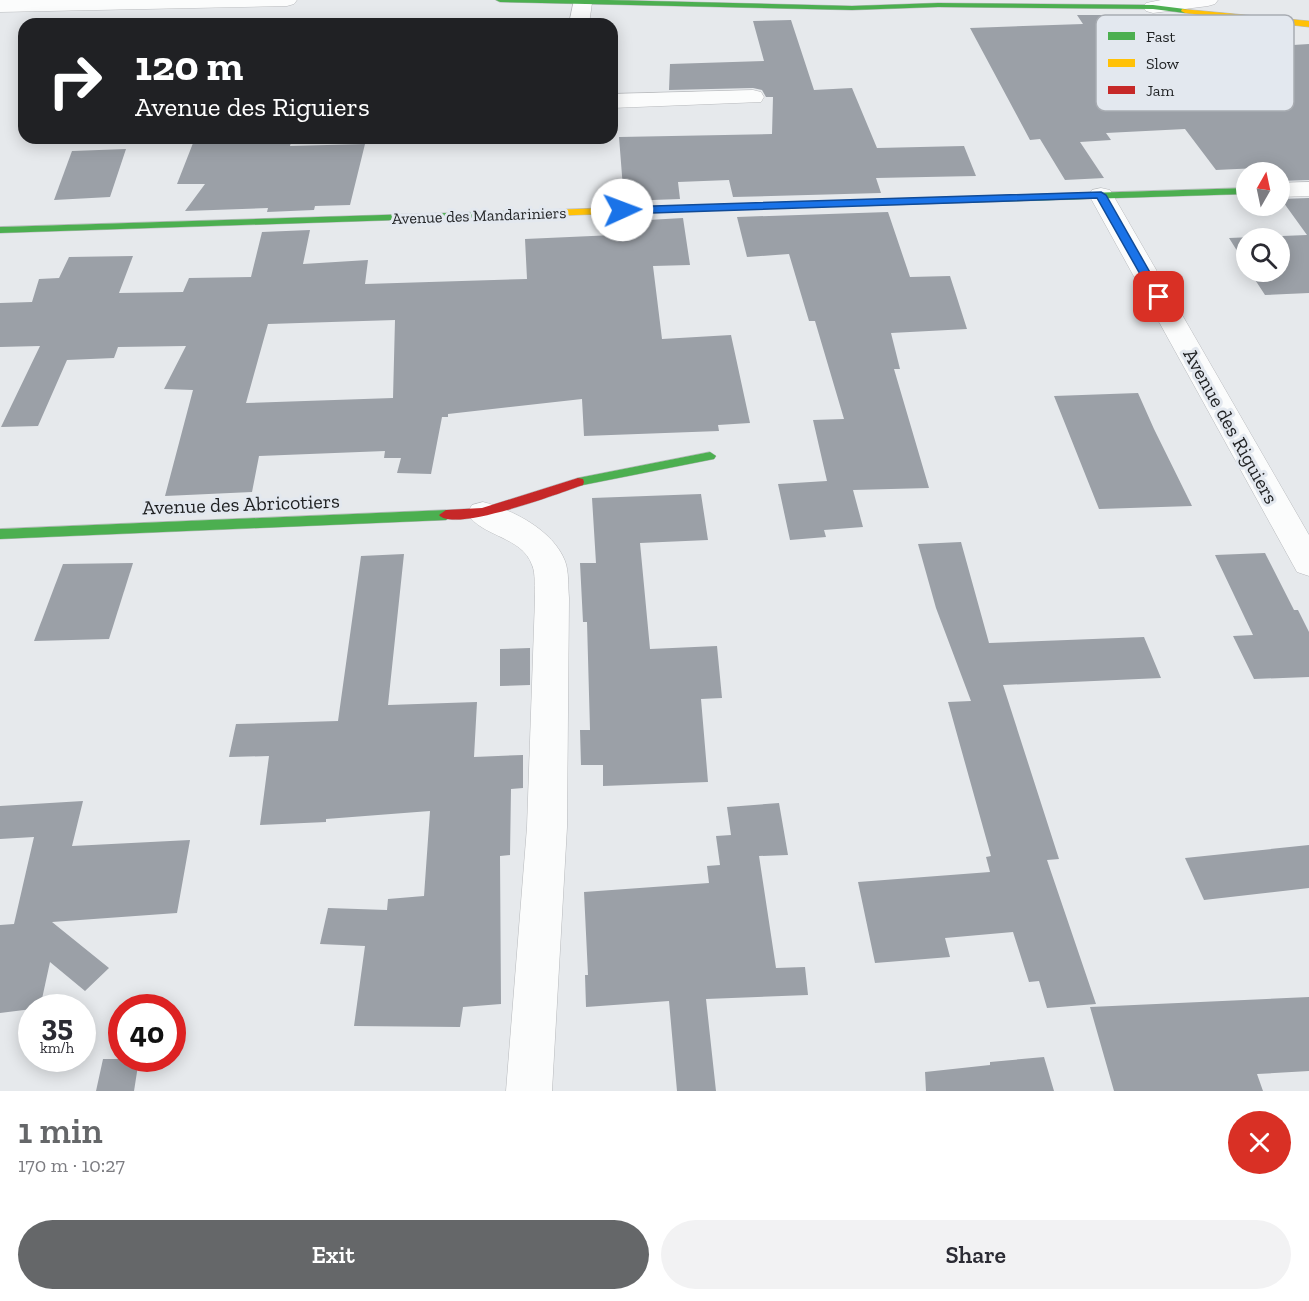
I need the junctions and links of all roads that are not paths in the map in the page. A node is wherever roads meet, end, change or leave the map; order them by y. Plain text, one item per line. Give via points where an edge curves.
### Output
1 (287, 0) edge
2 (500, 0) edge
3 (520, 0) edge
4 (1208, 0) edge
5 (582, 3) junction
6 (936, 3) edge
7 (0, 6) edge
8 (1153, 7) junction
9 (1226, 15) edge
10 (580, 18) edge
11 (1294, 22) edge
12 (1309, 24) edge
13 (753, 97) dead end
14 (618, 101) edge
15 (1290, 189) edge
16 (1309, 189) edge
17 (1236, 190) edge
18 (1101, 195) junction
19 (0, 230) edge
20 (710, 456) dead end
21 (483, 513) junction
22 (0, 534) edge
23 (1309, 564) edge
24 (529, 1091) edge

1 - 7 street
2 - 3 street
3 - 5 street
4 - 8 street
5 - 6 street via 852,8
5 - 10 street
6 - 8 street
8 - 9 street
11 - 12 street
13 - 14 street
15 - 16 street
17 - 18 street, Avenue des Mandariniers
18 - 19 street, Avenue des Mandariniers
18 - 23 street, Avenue des Riguiers
20 - 21 street, Avenue des Abricotiers via 589,479
21 - 22 street, Avenue des Abricotiers
21 - 24 street via 530,538 549,562 552,598 547,827

